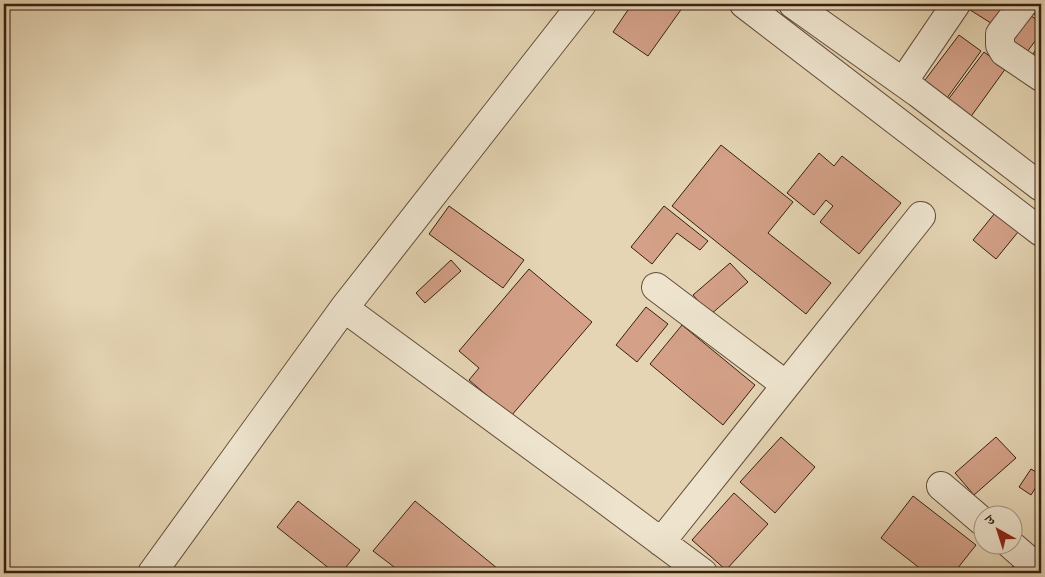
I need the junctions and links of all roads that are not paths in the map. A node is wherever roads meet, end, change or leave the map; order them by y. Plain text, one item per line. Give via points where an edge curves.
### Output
1 (582, 4) edge
2 (744, 4) edge
3 (793, 4) edge
4 (956, 4) edge
5 (1023, 4) edge
6 (1041, 78) edge
7 (903, 82) junction
8 (1041, 187) edge
9 (921, 216) dead end
10 (1041, 232) edge
11 (656, 287) dead end
12 (344, 308) junction
13 (786, 385) junction
14 (941, 486) dead end
15 (972, 512) edge
16 (661, 542) junction
17 (1021, 554) edge
18 (1041, 571) edge
19 (152, 573) edge
20 (703, 573) edge

1 - 12 street
2 - 10 street
3 - 7 street
4 - 7 street
5 - 6 street via 1000,34 1000,46
7 - 8 street
9 - 13 street
11 - 13 street
12 - 16 street
12 - 19 street
13 - 16 street
14 - 15 street
16 - 20 street
17 - 18 street

